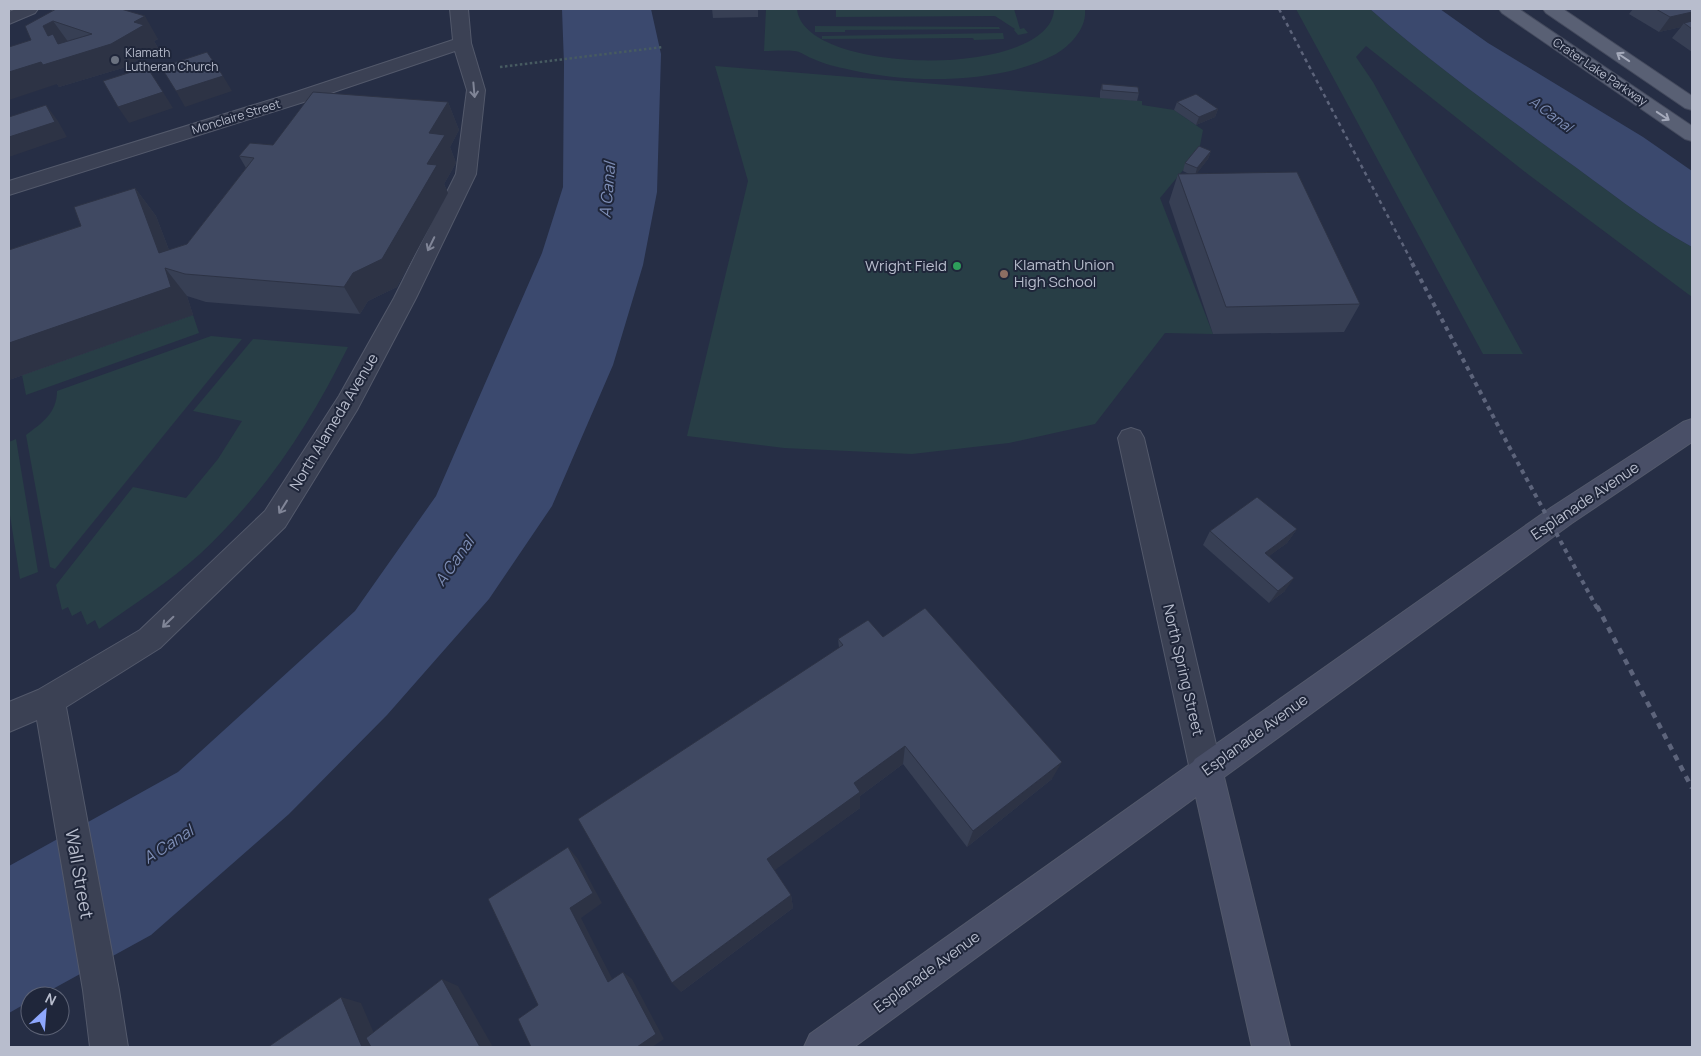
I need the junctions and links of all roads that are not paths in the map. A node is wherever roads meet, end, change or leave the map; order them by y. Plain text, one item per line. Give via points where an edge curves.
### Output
1 (29, 9) edge
2 (459, 9) edge
3 (1508, 9) edge
4 (1552, 9) edge
5 (9, 19) edge
6 (462, 44) junction
7 (1692, 104) edge
8 (1692, 136) edge
9 (9, 188) edge
10 (1692, 429) edge
11 (1131, 438) dead end
12 (49, 700) junction
13 (9, 717) edge
14 (1206, 770) junction
15 (108, 1047) edge
16 (823, 1047) edge
17 (1271, 1047) edge

1 - 5 street
2 - 6 street, North Alameda Avenue
3 -> 8 main road, Crater Lake Parkway
7 -> 4 main road, Crater Lake Parkway
6 - 9 street, Monclaire Street
6 -> 12 street, North Alameda Avenue via 476,90 466,174 405,298 343,411 275,519 150,639
10 - 14 street, Esplanade Avenue via 1562,515
11 - 14 street, North Spring Street
12 - 13 street, North Alameda Avenue
12 - 15 street, Wall Street via 101,990
14 - 16 street, Esplanade Avenue
14 - 17 street, North Spring Street

